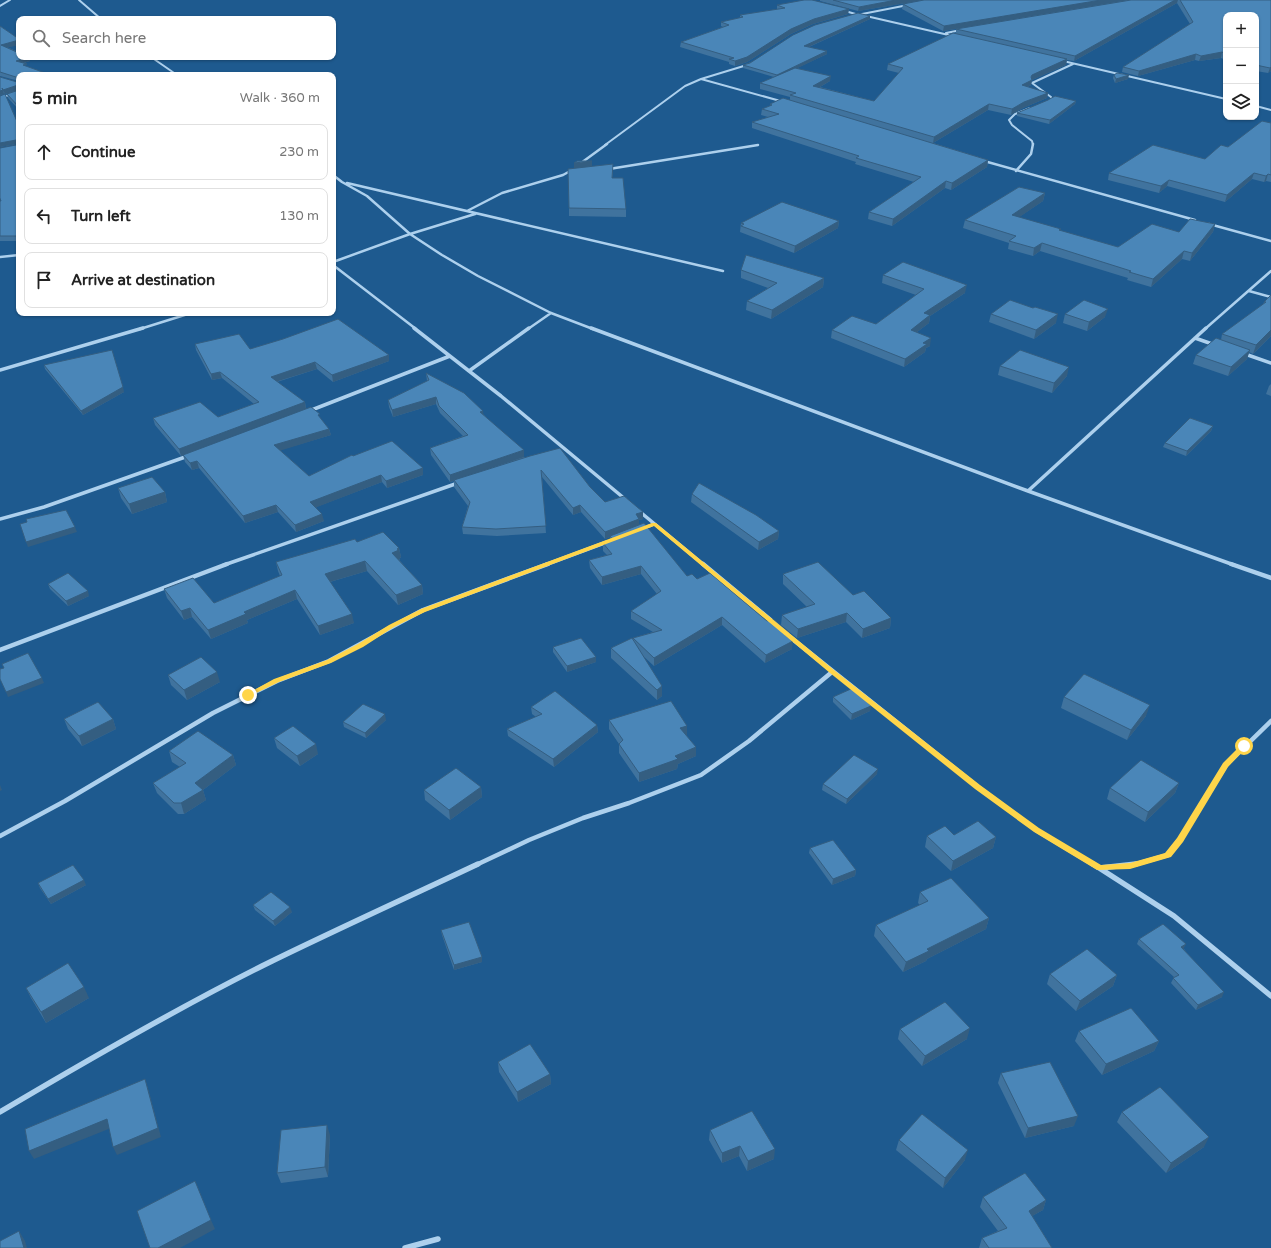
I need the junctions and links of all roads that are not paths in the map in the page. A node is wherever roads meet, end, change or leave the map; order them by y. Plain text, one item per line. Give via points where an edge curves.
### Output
1 (10, 0) edge
2 (79, 0) edge
3 (912, 4) edge
4 (0, 6) edge
5 (843, 10) edge
6 (858, 14) junction
7 (98, 16) edge
8 (852, 16) edge
9 (965, 29) edge
10 (944, 34) junction
11 (958, 37) edge
12 (156, 60) edge
13 (1061, 61) edge
14 (752, 62) edge
15 (1073, 64) junction
16 (173, 72) edge
17 (701, 79) junction
18 (16, 93) edge
19 (0, 98) edge
20 (1223, 98) edge
21 (790, 104) edge
22 (1045, 104) edge
23 (1034, 107) edge
24 (1259, 107) edge
25 (1271, 110) edge
26 (758, 145) dead end
27 (981, 160) edge
28 (606, 170) edge
29 (1016, 171) junction
30 (577, 173) edge
31 (563, 175) junction
32 (336, 177) edge
33 (336, 181) edge
34 (342, 182) junction
35 (467, 211) junction
36 (476, 214) junction
37 (1196, 220) edge
38 (1204, 222) edge
39 (410, 234) junction
40 (1271, 241) edge
41 (16, 255) edge
42 (0, 257) edge
43 (336, 261) edge
44 (336, 267) edge
45 (723, 271) dead end
46 (1271, 271) edge
47 (1248, 291) junction
48 (1271, 297) edge
49 (551, 312) junction
50 (182, 316) edge
51 (1195, 338) junction
52 (1222, 347) edge
53 (1243, 354) edge
54 (450, 356) junction
55 (1271, 363) edge
56 (0, 370) edge
57 (469, 371) junction
58 (306, 412) edge
59 (563, 448) junction
60 (556, 450) edge
61 (191, 456) edge
62 (461, 482) edge
63 (1028, 491) junction
64 (630, 504) edge
65 (636, 509) edge
66 (0, 519) edge
67 (654, 524) junction
68 (640, 529) edge
69 (611, 540) edge
70 (1271, 578) edge
71 (777, 626) edge
72 (783, 631) edge
73 (0, 650) edge
74 (832, 672) junction
75 (1271, 720) edge
76 (0, 836) edge
77 (1100, 868) junction
78 (1271, 996) edge
79 (0, 1112) edge
80 (438, 1239) dead end
81 (405, 1248) edge

1 - 4 street
2 - 7 street
3 - 6 street
5 - 6 street
6 - 8 street
6 - 10 street
9 - 10 street
10 - 11 street
12 - 16 street
13 - 15 street
14 - 17 street
15 - 20 street
15 - 22 street via 1032,83 1051,96 1052,99
17 - 21 street
17 - 31 street via 685,86
18 - 19 street
23 - 29 street via 1020,111 1009,120 1032,141 1033,145 1032,152
24 - 25 street
26 - 28 street
27 - 29 street
29 - 37 street
30 - 31 street
31 - 35 street via 502,193
32 - 34 street
33 - 34 street
34 - 35 street
34 - 39 street via 367,196
35 - 36 street
36 - 39 street
36 - 45 street
38 - 40 street
39 - 43 street
39 - 49 street via 478,276
41 - 42 street
44 - 54 street
46 - 47 street
47 - 48 street
47 - 51 street
49 - 57 street
49 - 63 street
50 - 56 street
51 - 52 street
51 - 63 street
53 - 55 street
54 - 57 street
54 - 58 street
57 - 59 street
59 - 60 street
59 - 64 street
61 - 66 street via 78,496
62 - 73 street via 239,559
63 - 70 street
65 - 67 street
67 - 68 street
67 - 71 street
69 - 76 street via 423,610 329,661 277,681 213,713 65,801
72 - 74 street
74 - 77 street via 1036,830
74 - 79 street via 749,741 701,774 529,840 262,966 171,1013
75 - 77 street via 1226,765 1168,855 1130,866
77 - 78 street via 1174,916
80 - 81 street

